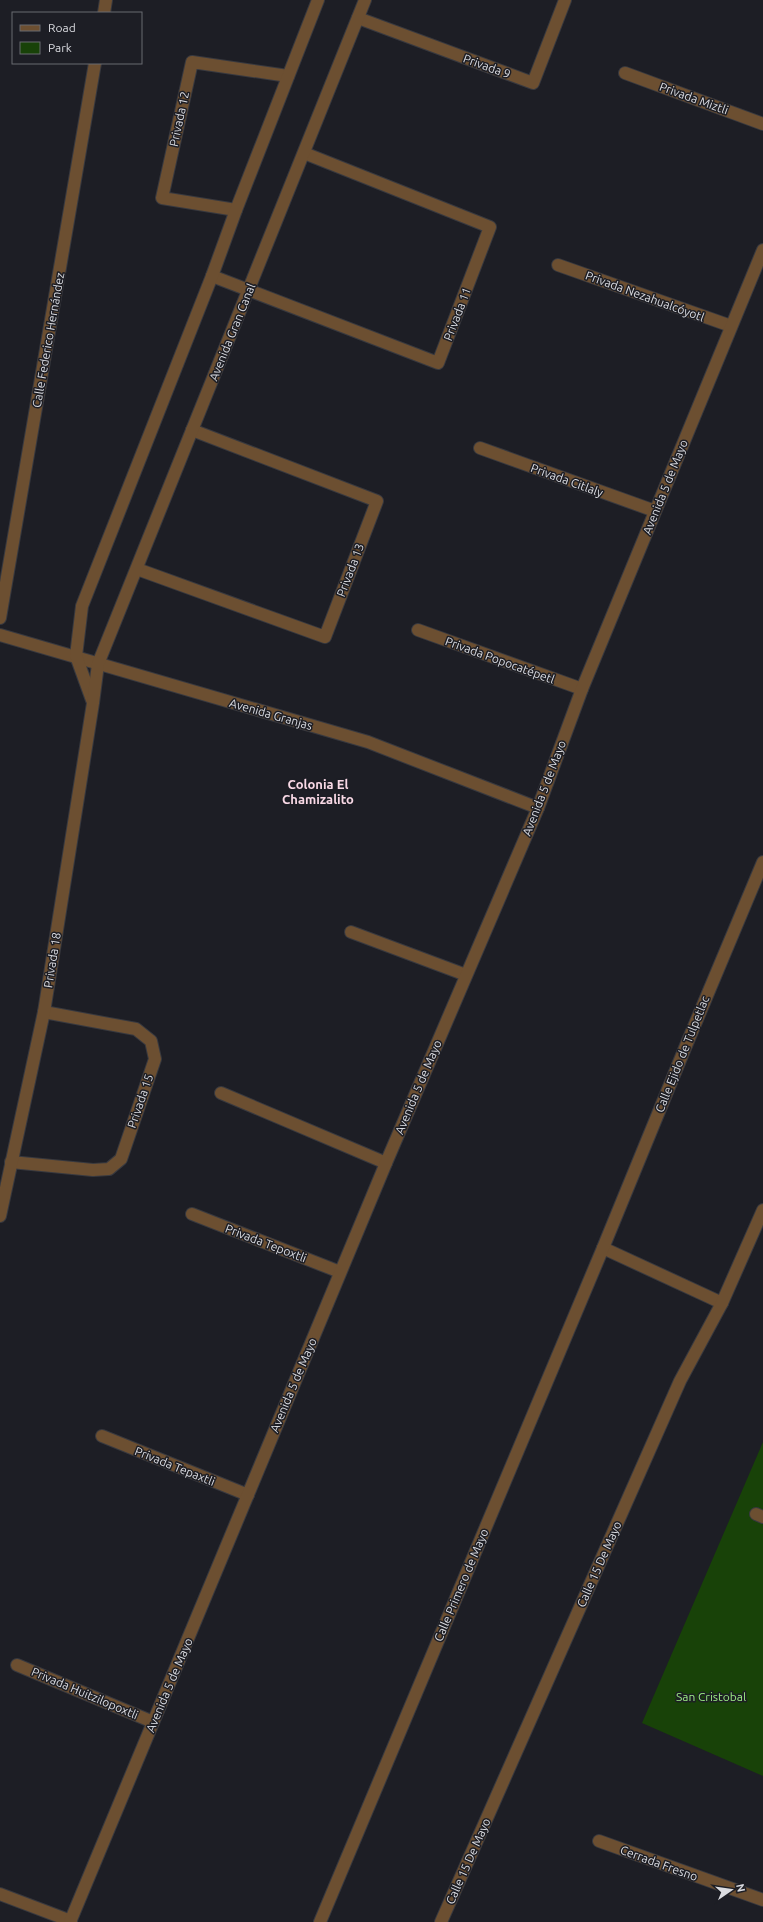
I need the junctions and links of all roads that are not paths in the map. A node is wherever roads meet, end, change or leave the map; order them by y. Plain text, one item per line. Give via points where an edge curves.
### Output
1 (106, 0) edge
2 (318, 0) edge
3 (365, 0) edge
4 (565, 0) edge
5 (104, 12) edge
6 (358, 18) junction
7 (96, 64) edge
8 (625, 73) dead end
9 (288, 76) junction
10 (763, 124) edge
11 (304, 153) junction
12 (236, 210) junction
13 (763, 250) edge
14 (558, 265) dead end
15 (212, 276) junction
16 (248, 290) junction
17 (731, 326) junction
18 (192, 430) junction
19 (480, 448) dead end
20 (655, 511) junction
21 (137, 569) junction
22 (0, 618) edge
23 (418, 630) dead end
24 (0, 635) edge
25 (76, 656) junction
26 (98, 664) junction
27 (582, 689) junction
28 (93, 703) junction
29 (538, 808) junction
30 (763, 862) edge
31 (350, 932) dead end
32 (466, 976) junction
33 (44, 1012) junction
34 (221, 1093) dead end
35 (11, 1162) junction
36 (386, 1163) junction
37 (763, 1210) edge
38 (192, 1214) dead end
39 (0, 1216) edge
40 (603, 1248) junction
41 (340, 1272) junction
42 (722, 1302) junction
43 (102, 1436) dead end
44 (248, 1495) junction
45 (17, 1665) dead end
46 (153, 1722) junction
47 (599, 1841) dead end
48 (0, 1894) edge
49 (763, 1900) edge
50 (70, 1921) edge
51 (320, 1922) edge
52 (441, 1922) edge

1 - 5 street
2 - 9 street
3 - 6 street, Avenida Gran Canal
4 - 6 street, Privada 9 via 533,83
6 - 11 street, Avenida Gran Canal
7 - 22 street, Calle Federico Hernández
8 - 10 street, Privada Miztli
9 - 12 street
9 - 12 street, Privada 12 via 192,62 162,198
11 - 16 street, Avenida Gran Canal
11 - 16 street, Privada 11 via 490,227 438,363
12 - 15 street
13 - 17 street, Avenida 5 de Mayo
14 - 17 street, Privada Nezahualcóyotl
15 - 16 street, Privada 11
15 - 25 street via 82,606
16 - 18 street, Avenida Gran Canal
17 - 20 street, Avenida 5 de Mayo
18 - 21 street, Avenida Gran Canal
18 - 21 street, Privada 13 via 377,501 325,637
19 - 20 street, Privada Citlaly
20 - 27 street, Avenida 5 de Mayo
21 - 26 street, Avenida Gran Canal
23 - 27 street, Privada Popocatépetl
24 - 25 street, Avenida Granjas
25 - 26 street, Avenida Granjas
25 - 28 street, Privada 18
26 - 28 street, Privada 18
26 - 29 street, Avenida Granjas via 368,742
27 - 29 street, Avenida 5 de Mayo
28 - 33 street, Privada 18
29 - 32 street, Avenida 5 de Mayo
30 - 40 street, Calle Ejido de Tulpetlac
31 - 32 street
32 - 36 street, Avenida 5 de Mayo
33 - 35 street, Privada 18
33 - 35 street, Privada 15 via 136,1029 151,1041 154,1059 121,1159 109,1169 93,1170
34 - 36 street
35 - 39 street, Privada 18
36 - 41 street, Avenida 5 de Mayo
37 - 42 street, Calle 15 De Mayo
38 - 41 street, Privada Tepoxtli
40 - 42 street
40 - 51 street, Calle Primero de Mayo
41 - 44 street, Avenida 5 de Mayo
42 - 52 street, Calle 15 De Mayo via 680,1381
43 - 44 street, Privada Tepaxtli
44 - 46 street, Avenida 5 de Mayo
45 - 46 street, Privada Huitzilopoxtli
46 - 50 street, Avenida 5 de Mayo
47 - 49 street, Cerrada Fresno
48 - 50 street

